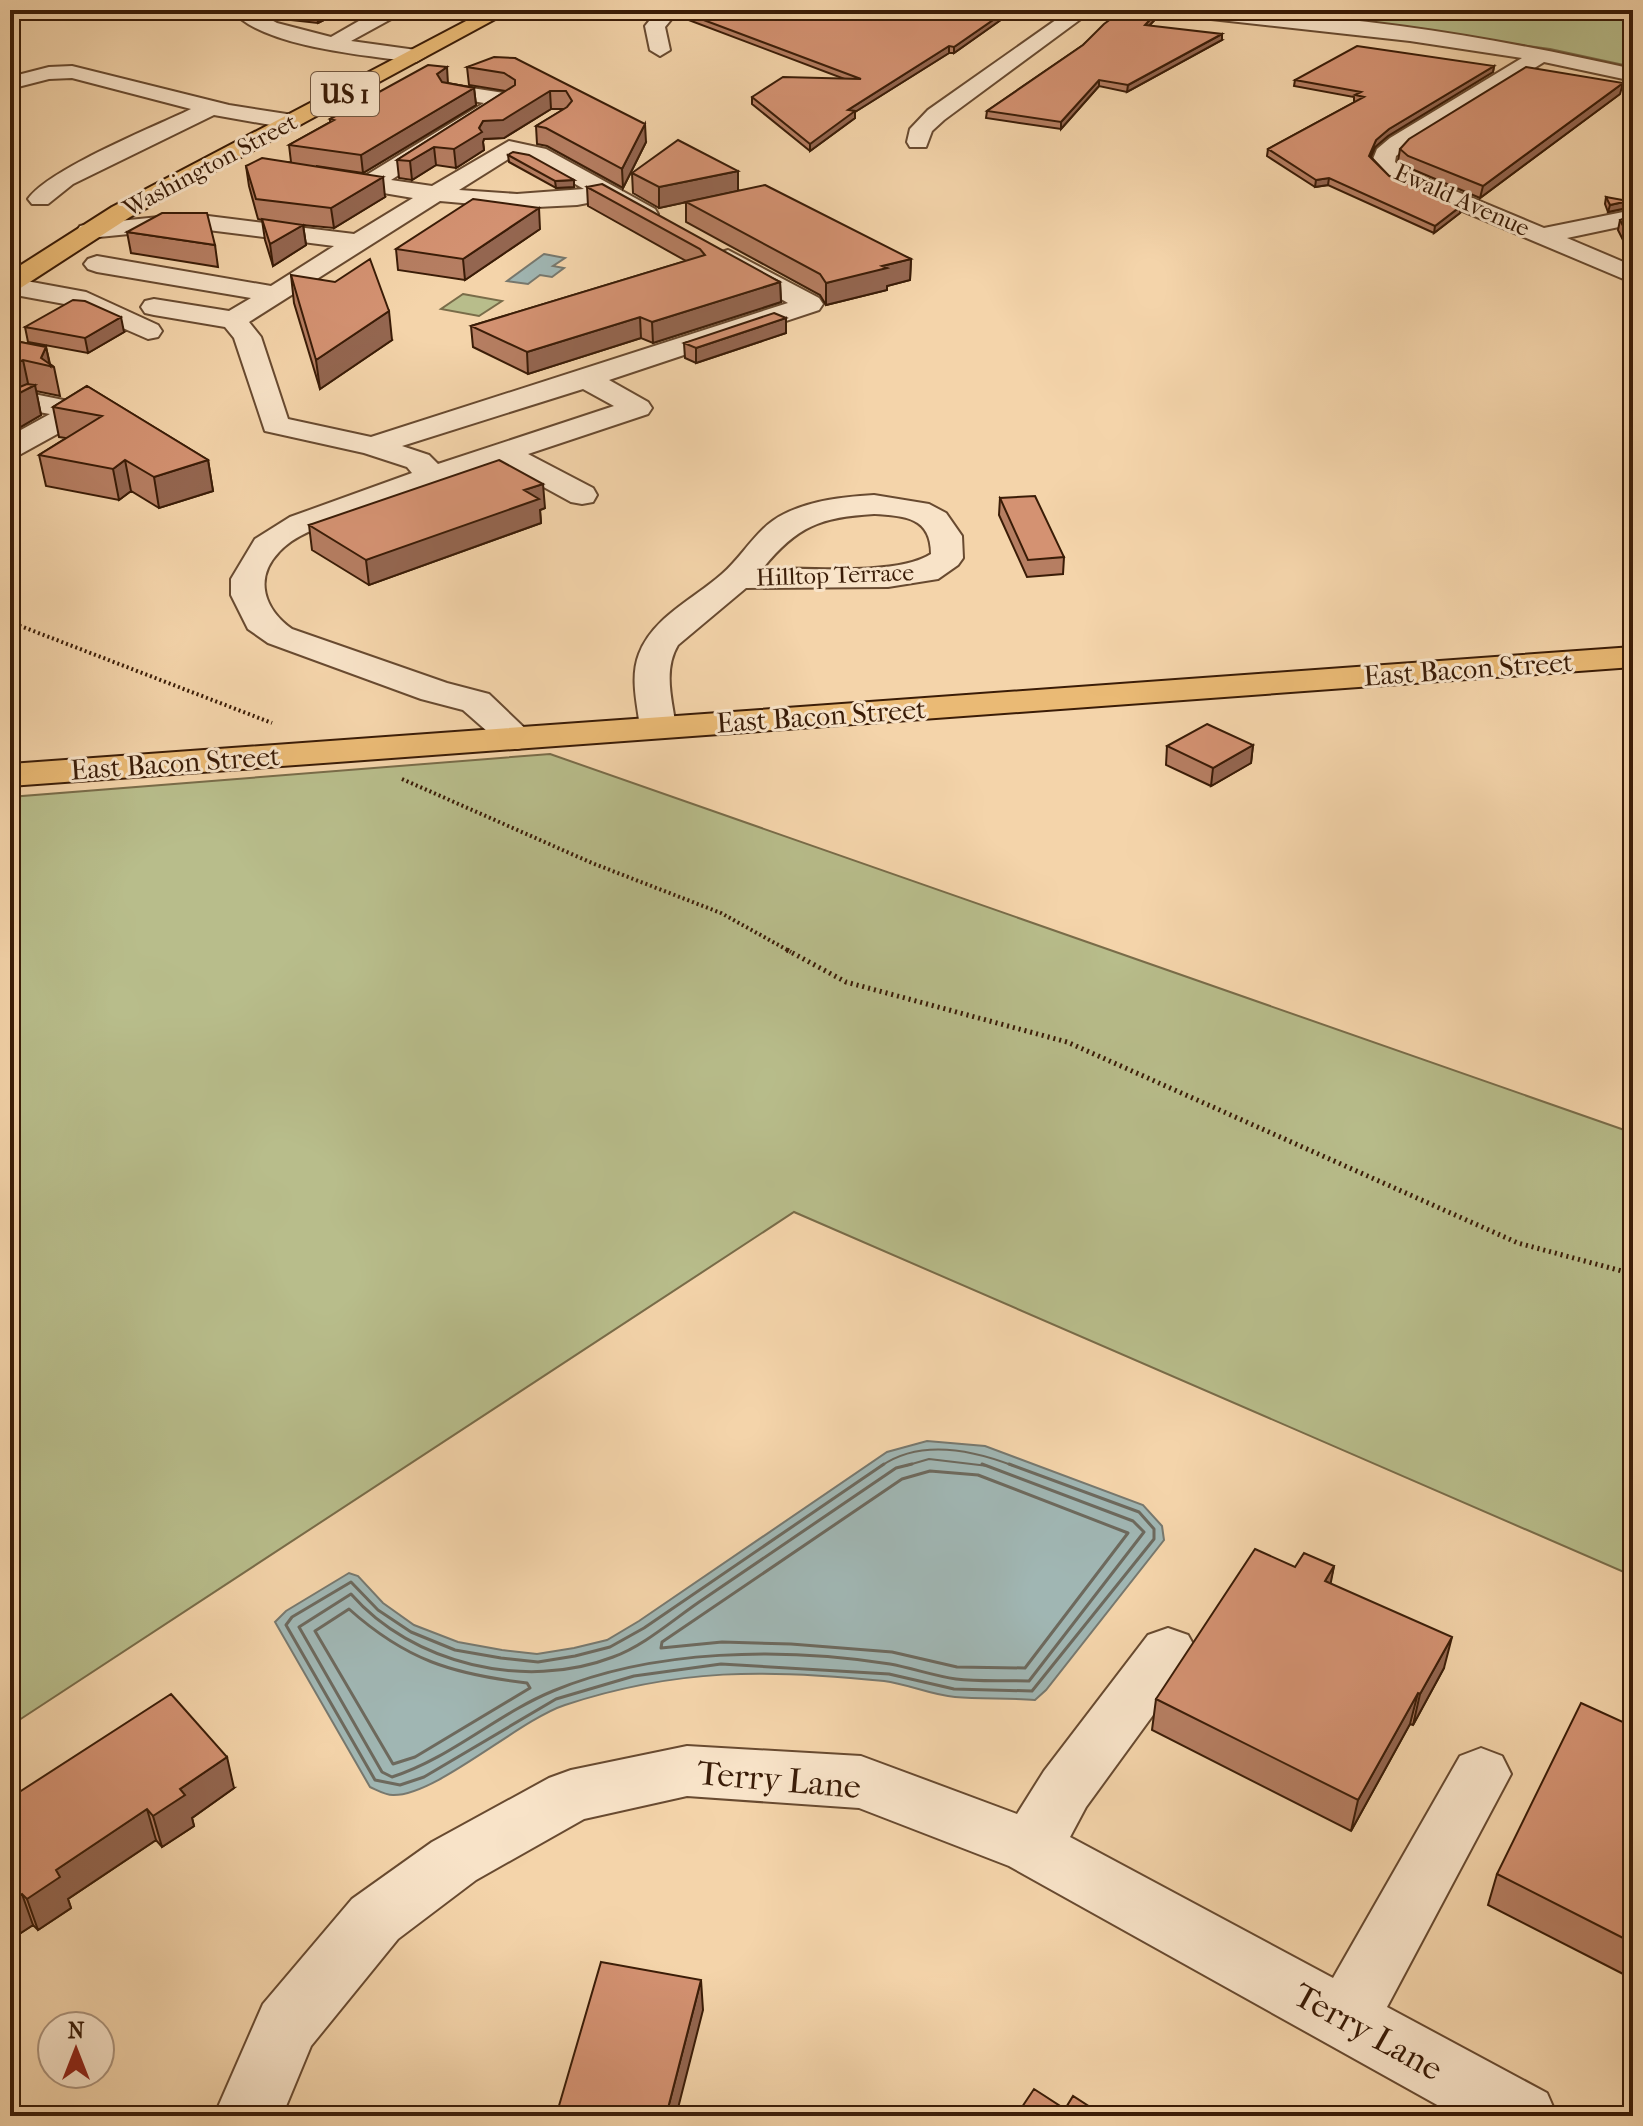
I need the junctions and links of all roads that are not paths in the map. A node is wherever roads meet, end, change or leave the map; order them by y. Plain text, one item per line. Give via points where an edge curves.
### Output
1 (242, 10) edge
2 (388, 10) edge
3 (502, 10) edge
4 (669, 10) edge
5 (1083, 10) edge
6 (1184, 10) edge
7 (334, 45) junction
8 (660, 50) dead end
9 (1541, 55) junction
10 (416, 56) junction
11 (1633, 75) edge
12 (10, 83) edge
13 (452, 91) edge
14 (211, 108) junction
15 (293, 122) junction
16 (534, 133) dead end
17 (441, 139) junction
18 (918, 142) dead end
19 (509, 148) junction
20 (189, 178) junction
21 (608, 192) junction
22 (437, 193) junction
23 (10, 195) edge
24 (40, 199) junction
25 (65, 203) dead end
26 (1633, 217) edge
27 (90, 219) junction
28 (664, 220) edge
29 (1542, 236) junction
30 (359, 242) junction
31 (707, 247) edge
32 (10, 264) edge
33 (97, 264) dead end
34 (1633, 275) edge
35 (10, 285) edge
36 (273, 294) junction
37 (234, 320) junction
38 (586, 379) junction
39 (10, 412) edge
40 (372, 446) junction
41 (10, 448) edge
42 (503, 453) junction
43 (432, 476) junction
44 (582, 495) dead end
45 (737, 578) junction
46 (1633, 657) edge
47 (658, 727) junction
48 (517, 738) junction
49 (10, 775) edge
50 (1168, 1651) dead end
51 (1481, 1774) dead end
52 (1031, 1847) junction
53 (1345, 2019) junction
54 (248, 2116) edge
55 (1523, 2116) edge

1 - 7 street via 264,25
2 - 7 street
3 - 10 main road, Washington Street / US 1
4 - 8 street via 655,26
5 - 18 street via 936,115 921,129
6 - 9 street
7 - 10 street
9 - 11 street
9 - 29 street, Ewald Avenue via 1398,143 1385,154 1383,164 1397,175
10 - 15 main road, Washington Street / US 1
12 - 14 street via 72,72
13 - 17 street via 504,100
14 - 15 street
14 - 24 street via 65,179
15 - 20 main road, Washington Street / US 1
16 - 19 street
17 - 19 street
17 - 22 street via 360,182
19 - 21 street via 538,154
19 - 22 street
20 - 27 main road, Washington Street / US 1 via 121,212
20 - 30 street via 205,203 330,229
21 - 22 street via 545,204
21 - 28 street
22 - 30 street
23 - 24 street
24 - 25 street
26 - 29 street
27 - 30 street via 208,223
27 - 32 main road, Washington Street / US 1
27 - 35 main road, Washington Street / US 1
29 - 34 street, Ewald Avenue
30 - 36 street
31 - 38 street via 810,304
33 - 36 street
35 - 37 street via 151,319
36 - 37 street
37 - 40 street via 247,337 275,425
38 - 40 street
38 - 42 street via 638,408
39 - 41 street via 29,402 78,411
40 - 43 street via 418,461
42 - 43 street
42 - 44 street
43 - 48 street via 301,524 266,546 247,579 248,595 260,622 280,636 476,702
45 - 45 street, Hilltop Terrace via 790,523 819,510 863,503 899,505 933,518 945,534 947,558 926,572
45 - 47 street, Hilltop Terrace via 658,648 652,672
46 - 47 main road, East Bacon Street
47 - 48 main road, East Bacon Street
48 - 49 main road, East Bacon Street
50 - 52 street via 1065,1789
51 - 53 street
52 - 53 street, Terry Lane
52 - 54 street, Terry Lane via 861,1782 687,1771 571,1796 454,1861 375,1919 286,2026
53 - 55 street, Terry Lane

